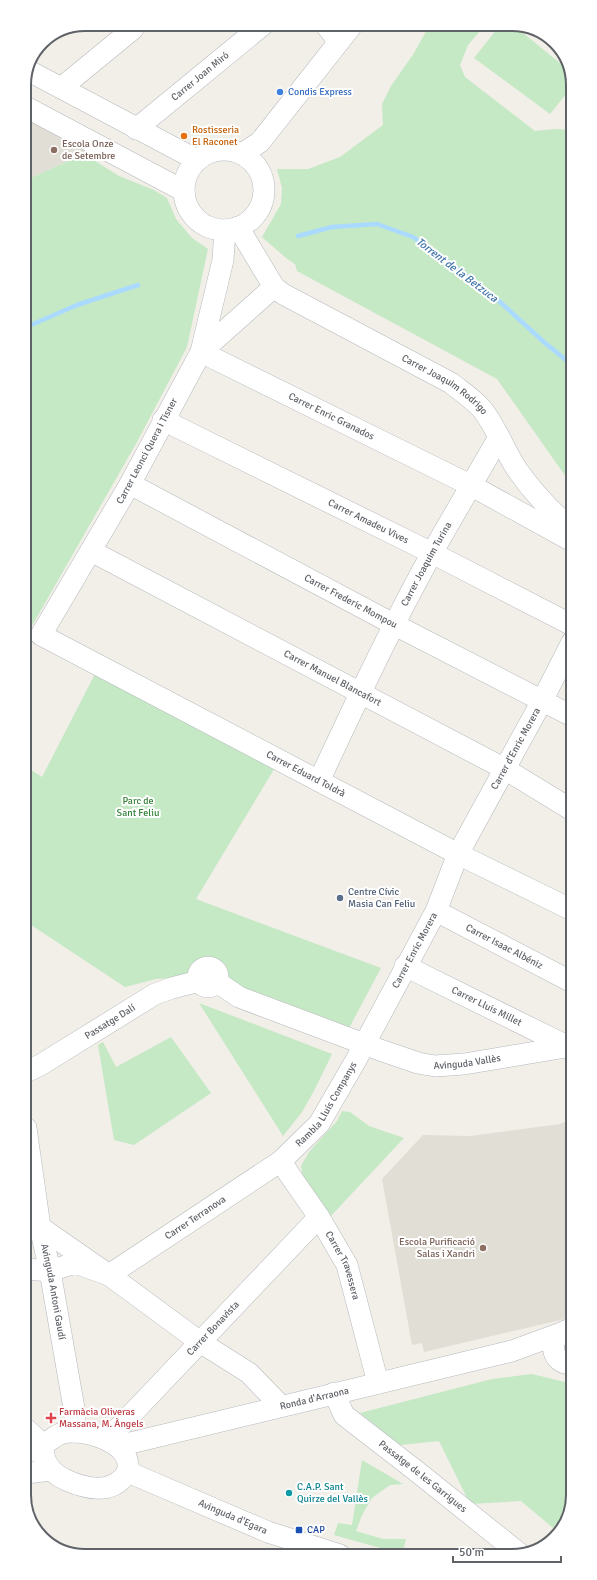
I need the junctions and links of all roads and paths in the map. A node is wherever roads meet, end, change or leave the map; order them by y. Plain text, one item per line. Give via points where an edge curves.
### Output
1 (131, 31) edge
2 (255, 31) edge
3 (330, 31) edge
4 (348, 31) edge
5 (339, 42) junction
6 (33, 73) edge
7 (61, 88) junction
8 (31, 110) edge
9 (136, 129) junction
10 (242, 154) junction
11 (197, 160) junction
12 (184, 190) junction
13 (231, 228) junction
14 (274, 287) junction
15 (201, 352) junction
16 (163, 420) junction
17 (499, 437) junction
18 (130, 484) junction
19 (472, 486) junction
20 (566, 525) edge
21 (566, 538) edge
22 (91, 551) junction
23 (432, 553) junction
24 (566, 622) edge
25 (395, 625) junction
26 (42, 635) joint
27 (566, 654) edge
28 (360, 693) junction
29 (542, 701) junction
30 (566, 713) edge
31 (505, 769) junction
32 (319, 781) junction
33 (566, 806) edge
34 (458, 854) junction
35 (566, 907) edge
36 (436, 911) junction
37 (405, 966) junction
38 (566, 979) edge
39 (364, 1044) junction
40 (566, 1044) edge
41 (566, 1047) edge
42 (31, 1070) edge
43 (281, 1161) junction
44 (31, 1163) edge
45 (319, 1217) junction
46 (40, 1227) junction
47 (31, 1269) edge
48 (50, 1271) junction
49 (109, 1275) junction
50 (566, 1331) edge
51 (566, 1332) edge
52 (200, 1342) junction
53 (512, 1351) junction
54 (566, 1361) edge
55 (566, 1362) edge
56 (378, 1383) junction
57 (334, 1393) junction
58 (281, 1406) junction
59 (75, 1432) junction
60 (112, 1443) junction
61 (34, 1449) edge
62 (51, 1470) junction
63 (31, 1472) edge
64 (128, 1472) junction
65 (321, 1549) edge
66 (514, 1549) edge

1 - 7 street
2 - 9 street, Carrer Joan Miró
3 - 5 street
4 - 5 street
5 - 10 street via 260,142
6 - 7 street
7 - 9 street
8 - 12 street
9 - 11 street
10 - 11 street via 226,150 210,152
10 - 13 street via 253,162 260,173 264,185 263,199 258,211 249,220
11 - 12 street via 187,174
12 - 13 street via 185,202 198,220 216,229
13 - 14 street
13 - 15 street
14 - 15 street, Carrer Leonci Quera i Tisner
14 - 17 street, Carrer Joaquim Rodrigo via 302,305 451,383 482,410
15 - 16 street, Carrer Leonci Quera i Tisner
15 - 19 street, Carrer Enric Granados
16 - 18 street, Carrer Leonci Quera i Tisner
16 - 23 street, Carrer Amadeu Vives
17 - 19 street, Carrer Joaquim Turina
17 - 20 street, Carrer Joaquim Rodrigo via 515,466 551,511
18 - 22 street, Carrer Leonci Quera i Tisner
18 - 25 street, Carrer Frederic Mompou
19 - 21 street, Carrer Enric Granados
19 - 23 street, Carrer Joaquim Turina
22 - 26 street, Carrer Leonci Quera i Tisner
22 - 28 street, Carrer Manuel Blancafort
23 - 24 street, Carrer Amadeu Vives
23 - 25 street, Carrer Joaquim Turina
25 - 28 street, Carrer Joaquim Turina
25 - 29 street, Carrer Frederic Mompou
26 - 32 street, Carrer Eduard Toldrà
27 - 29 street, Carrer d'Enric Morera
28 - 31 street, Carrer Manuel Blancafort
28 - 32 street, Carrer Joaquim Turina
29 - 30 street, Carrer Frederic Mompou
29 - 31 street, Carrer d'Enric Morera
31 - 33 street, Carrer Manuel Blancafort
31 - 34 street, Carrer d'Enric Morera
32 - 34 street, Carrer Eduard Toldrà
34 - 35 street, Carrer Eduard Toldrà
34 - 36 street, Carrer Enric Morera
36 - 37 street, Carrer Enric Morera
36 - 38 street, Carrer Isaac Albéniz
37 - 39 street, Carrer Enric Morera
37 - 40 street, Carrer Lluis Millet
39 - 41 street, Avinguda Vallès via 418,1063 435,1066 464,1064
39 - 42 street, Passatge Dalí via 239,997 208,982 172,988 155,994
39 - 43 street, Rambla Lluís Companys via 319,1124
43 - 45 street, Carrer Travessera
43 - 49 street, Carrer Terranova
44 - 46 street, Avinguda Antoni Gaudí
45 - 52 street, Carrer Bonavista
45 - 56 street, Carrer Travessera via 347,1265
46 - 48 street, Avinguda Antoni Gaudí
46 - 49 street
47 - 48 street
48 - 49 street via 75,1264
48 - 59 street, Avinguda Antoni Gaudí via 75,1414
49 - 52 street
50 - 53 street, Ronda d'Arraona
51 - 54 street via 557,1336 553,1345 555,1355
52 - 58 street via 249,1373
52 - 60 street, Carrer Bonavista
53 - 55 street, Ronda d'Arraona
53 - 56 street, Ronda d'Arraona
56 - 57 street, Ronda d'Arraona
57 - 58 street, Ronda d'Arraona
57 - 66 street, Passatge de les Garrigues via 344,1415
58 - 60 street, Ronda d'Arraona
59 - 60 street via 89,1434
59 - 61 street via 61,1434
60 - 64 street via 125,1454
61 - 62 street via 42,1454
62 - 63 street
62 - 64 street via 73,1483 102,1488 121,1480
64 - 65 street, Avinguda d'Egara via 268,1532

